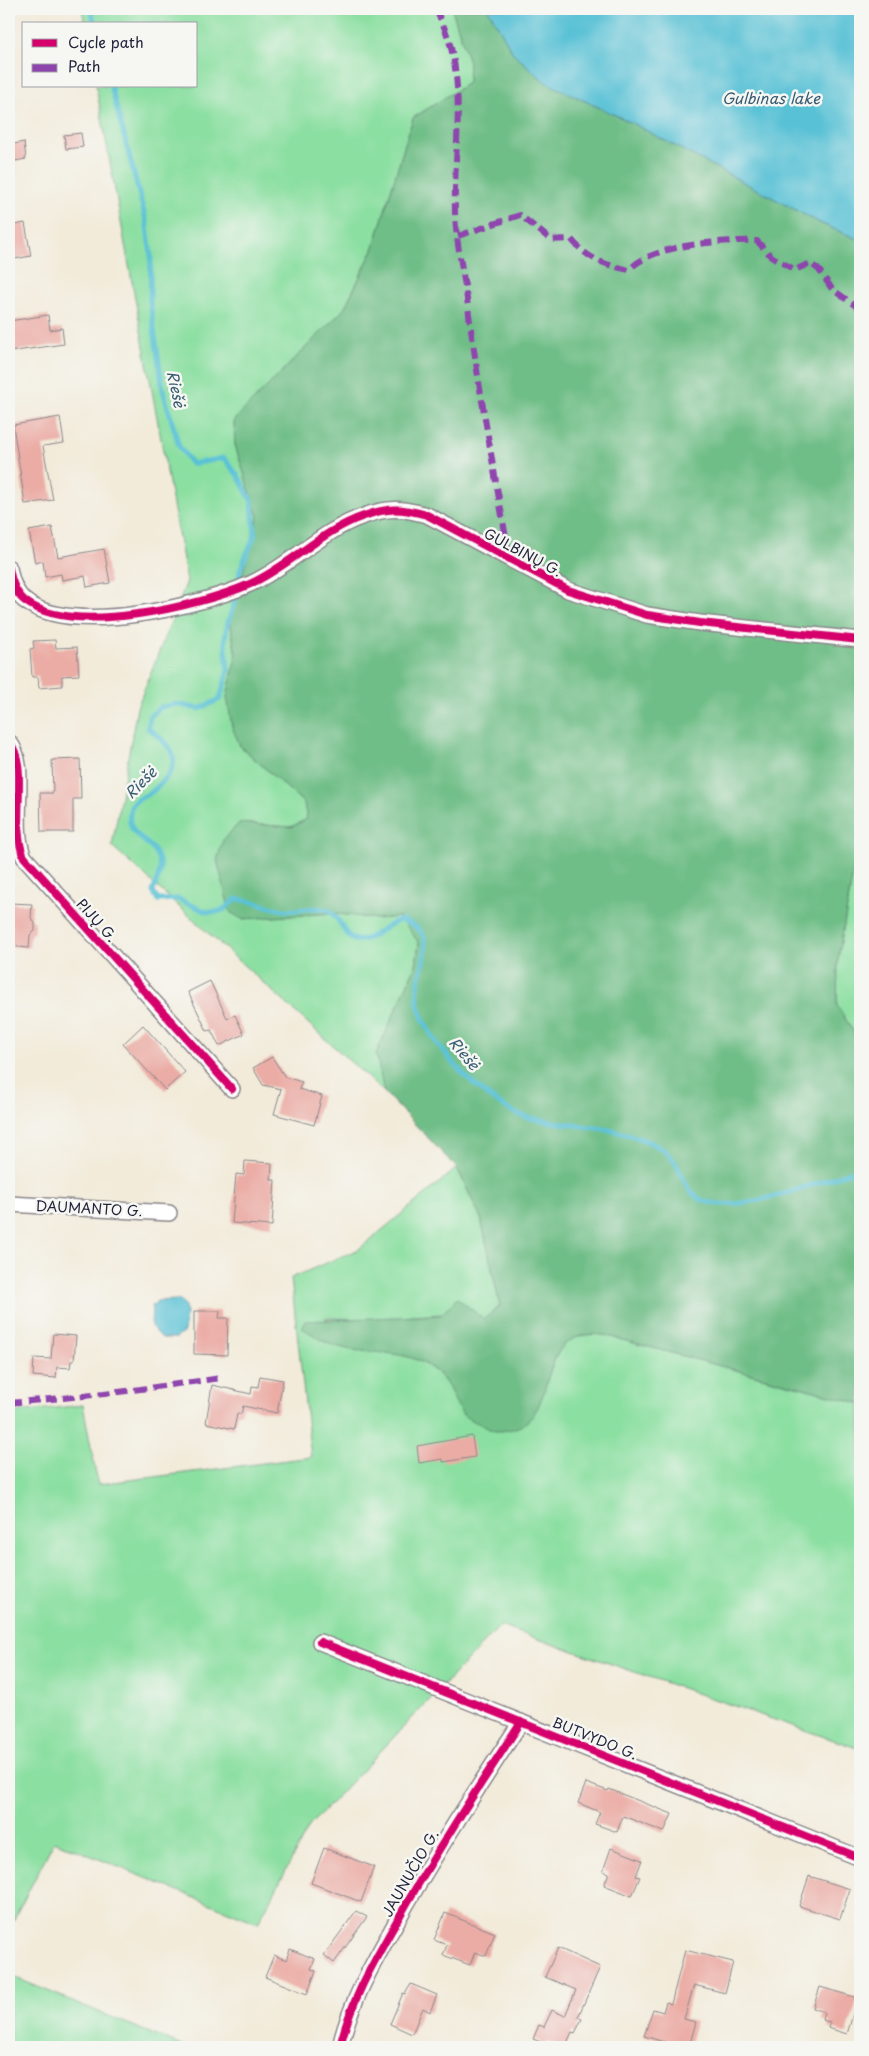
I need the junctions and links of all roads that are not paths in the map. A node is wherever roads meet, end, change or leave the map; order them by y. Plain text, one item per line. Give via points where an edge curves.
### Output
1 (9, 568) edge
2 (860, 640) edge
3 (9, 742) edge
4 (232, 1089) dead end
5 (9, 1204) edge
6 (169, 1213) dead end
7 (320, 1642) dead end
8 (521, 1722) junction
9 (860, 1858) edge
10 (340, 2047) edge

1 - 2 street, GULBINŲ G. via 16,592 38,608 62,615 143,614 250,584 362,517 385,509 405,509 427,515 568,590 647,614 700,623
3 - 4 street, PIJŲ G. via 15,748 18,760 17,834 24,857
5 - 6 street, DAUMANTO G.
7 - 8 street, BUTVYDO G.
8 - 9 street, BUTVYDO G.
8 - 10 street, JAUNUČIO G. via 431,1859 363,1981 345,2024

